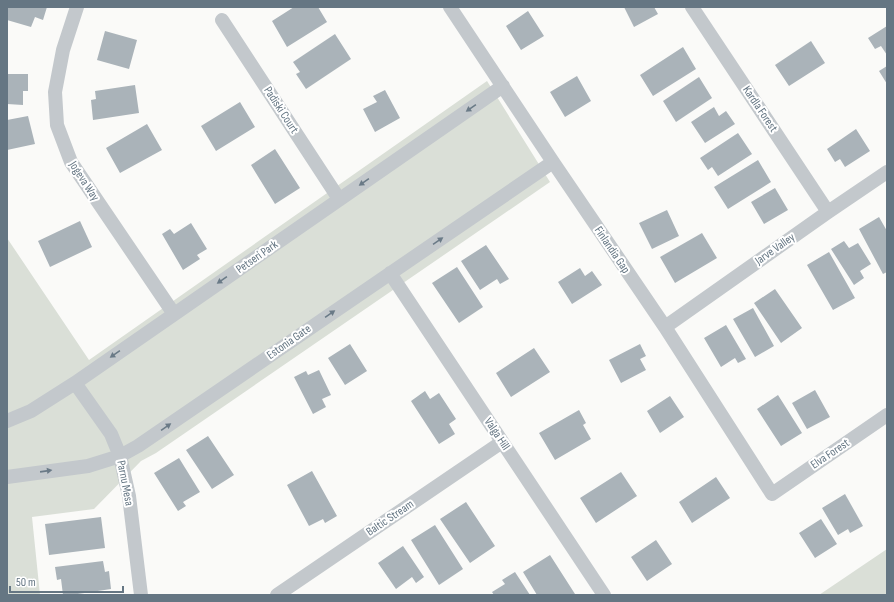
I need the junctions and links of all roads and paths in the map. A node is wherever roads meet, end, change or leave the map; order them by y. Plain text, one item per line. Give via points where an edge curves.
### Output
1 (77, 7) edge
2 (450, 7) edge
3 (692, 7) edge
4 (222, 20) dead end
5 (502, 86) junction
6 (552, 162) junction
7 (887, 172) edge
8 (339, 199) junction
9 (828, 212) junction
10 (390, 274) junction
11 (174, 314) junction
12 (665, 327) junction
13 (75, 382) junction
14 (887, 415) edge
15 (7, 421) edge
16 (502, 442) junction
17 (120, 456) junction
18 (7, 477) edge
19 (772, 494) joint
20 (141, 595) edge
21 (277, 595) edge
22 (604, 595) edge

1 - 11 street, Jogeva Way via 63,50 55,92 57,125 71,162
2 - 5 street, Finlandia Gap
3 - 9 street, Kardla Forest
4 - 8 street, Padiski Court
5 - 6 street, Finlandia Gap
5 -> 8 street, Petseri Park
10 -> 6 street, Estonia Gate
6 - 12 street, Finlandia Gap
7 - 9 street, Jarve Valley
8 -> 11 street, Petseri Park
9 - 12 street, Jarve Valley
10 - 16 street, Valga Hill
17 -> 10 street, Estonia Gate
11 -> 13 street, Petseri Park
12 - 19 street, Finlandia Gap
13 - 15 street, Petseri Park via 31,411
13 - 17 street, Parnu Mesa via 111,434
14 - 19 street, Elva Forest
16 - 21 street, Baltic Stream
16 - 22 street, Valga Hill
18 -> 17 street, Estonia Gate via 88,466
17 - 20 street, Parnu Mesa

